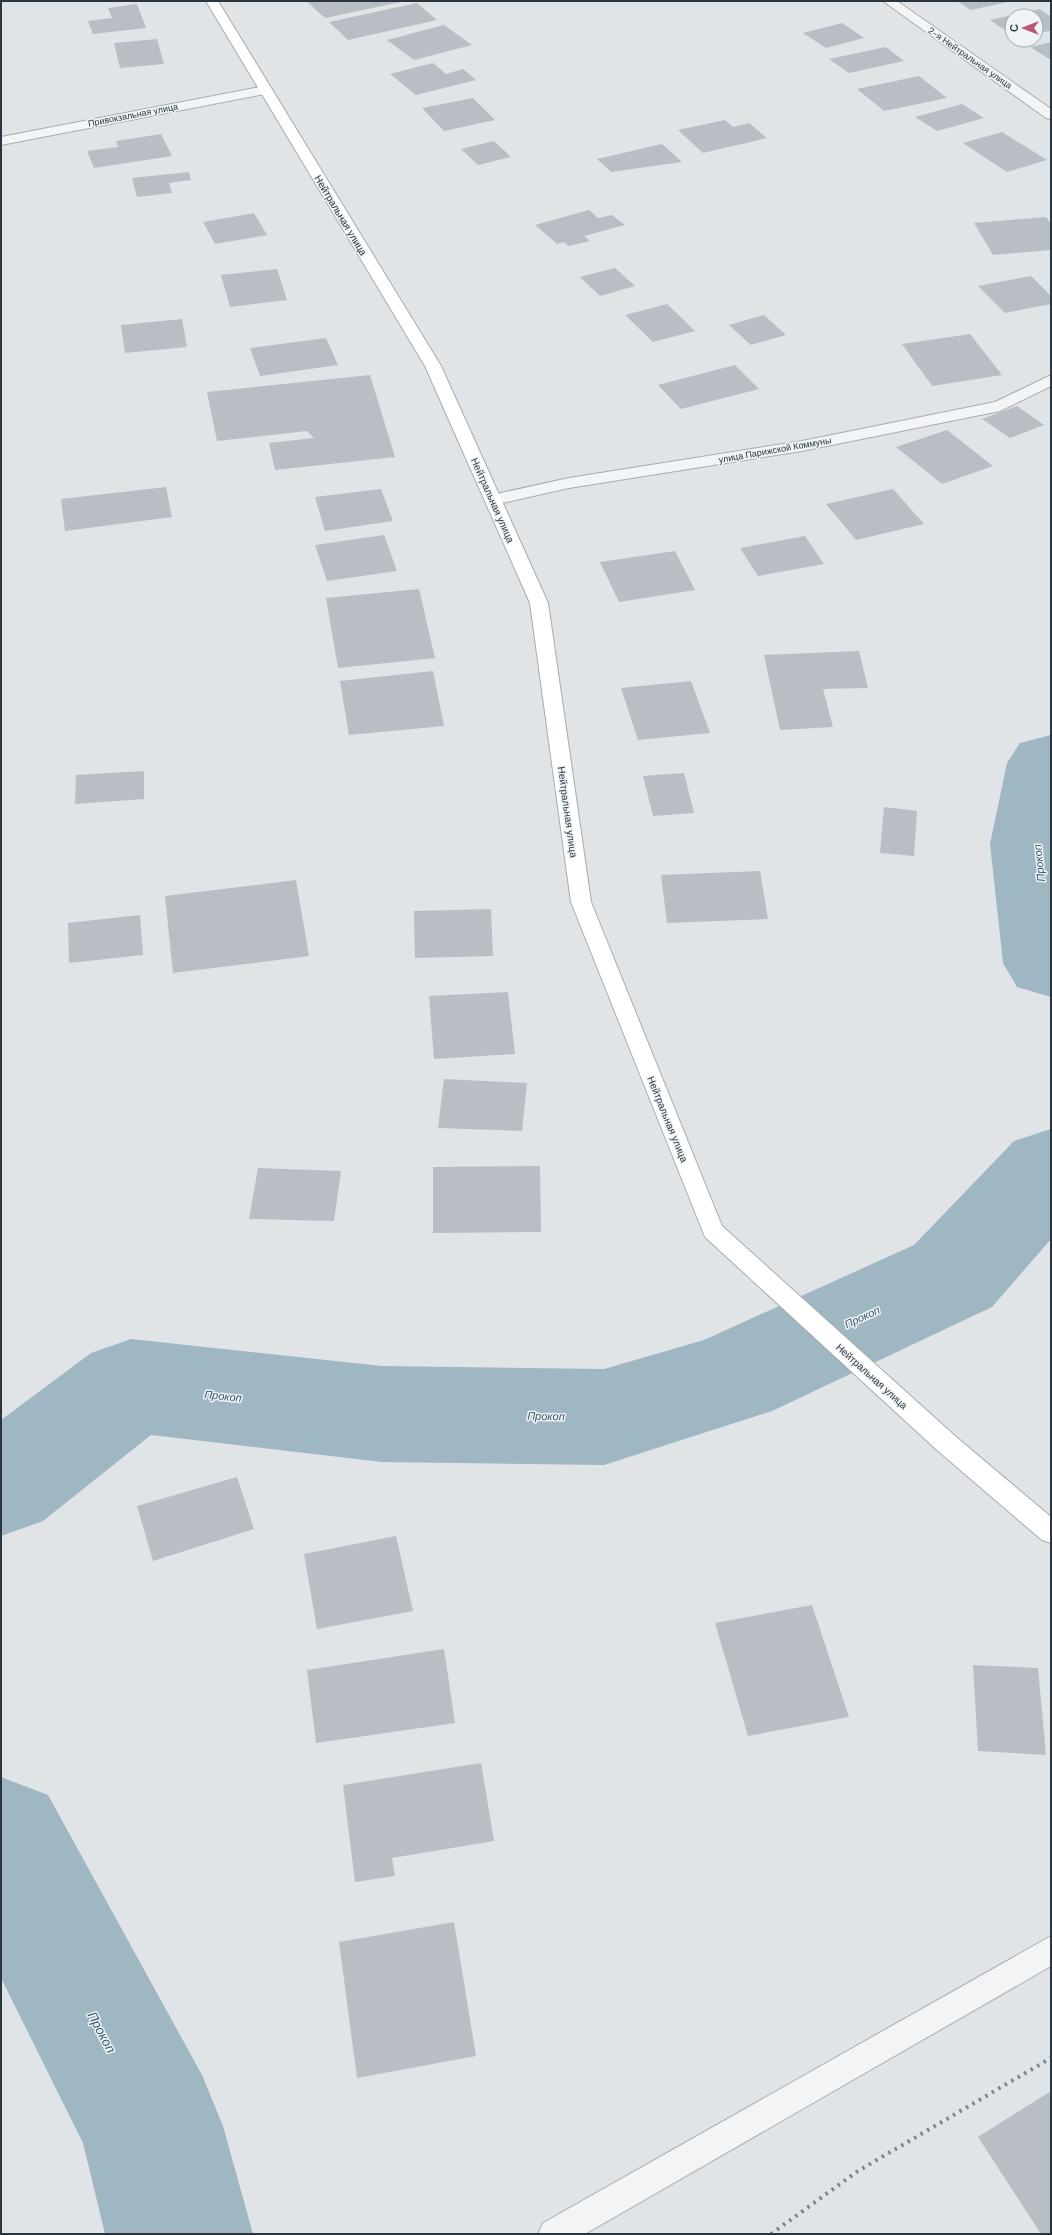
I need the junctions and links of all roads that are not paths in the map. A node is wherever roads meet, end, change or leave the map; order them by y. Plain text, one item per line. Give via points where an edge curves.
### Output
1 (212, 1) edge
2 (889, 1) edge
3 (265, 90) junction
4 (1051, 115) edge
5 (1, 141) edge
6 (1051, 380) edge
7 (493, 500) junction
8 (1051, 1532) edge
9 (1051, 1950) edge
10 (554, 2234) edge

1 - 3 main road, Нейтральная улица
2 - 4 street, 2-я Нейтральная улица
3 - 5 street, Привокзальная улица
3 - 7 main road, Нейтральная улица via 433,366
6 - 7 street, улица Парижской Коммуны via 1000,406 802,446 569,483
7 - 8 main road, Нейтральная улица via 539,603 581,902 713,1231 946,1443
9 - 10 street

